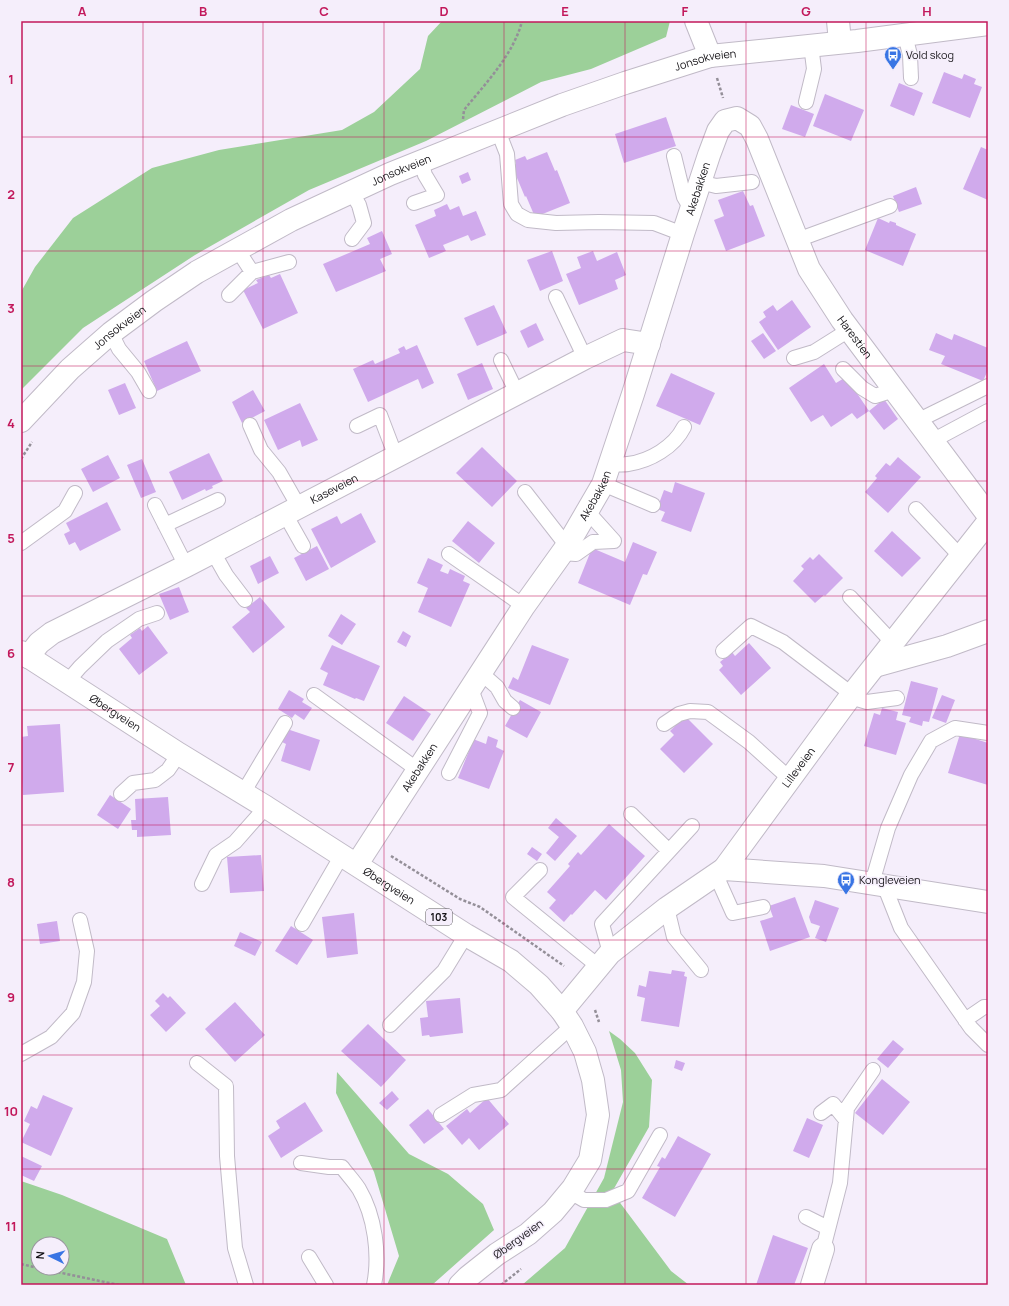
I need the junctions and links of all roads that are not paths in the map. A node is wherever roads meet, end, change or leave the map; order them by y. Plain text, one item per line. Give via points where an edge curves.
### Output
1 (696, 21) edge
2 (988, 26) edge
3 (839, 32) edge
4 (905, 34) junction
5 (811, 45) junction
6 (710, 56) junction
7 (911, 78) dead end
8 (806, 102) dead end
9 (498, 131) junction
10 (757, 139) joint
11 (674, 156) dead end
12 (420, 162) junction
13 (700, 182) junction
14 (752, 182) dead end
15 (351, 192) junction
16 (414, 203) dead end
17 (890, 206) dead end
18 (691, 209) junction
19 (683, 234) junction
20 (352, 239) dead end
21 (797, 240) junction
22 (238, 249) junction
23 (289, 262) dead end
24 (252, 272) junction
25 (229, 295) dead end
26 (556, 297) dead end
27 (849, 330) junction
28 (111, 333) junction
29 (649, 344) junction
30 (585, 358) junction
31 (794, 358) dead end
32 (501, 360) dead end
33 (843, 369) dead end
34 (988, 386) edge
35 (149, 390) dead end
36 (894, 390) junction
37 (518, 393) junction
38 (988, 411) edge
39 (917, 421) junction
40 (250, 425) dead end
41 (357, 426) dead end
42 (684, 428) dead end
43 (28, 429) edge
44 (932, 441) junction
45 (396, 457) junction
46 (606, 474) junction
47 (525, 492) dead end
48 (75, 493) dead end
49 (218, 500) dead end
50 (155, 505) dead end
51 (653, 505) dead end
52 (916, 509) dead end
53 (292, 510) junction
54 (587, 510) junction
55 (988, 515) edge
56 (165, 525) junction
57 (21, 543) edge
58 (302, 546) dead end
59 (565, 549) junction
60 (213, 552) junction
61 (449, 554) dead end
62 (961, 557) junction
63 (186, 566) junction
64 (850, 597) dead end
65 (245, 600) dead end
66 (524, 606) junction
67 (157, 613) dead end
68 (988, 631) edge
69 (893, 643) junction
70 (723, 652) dead end
71 (23, 654) edge
72 (875, 666) junction
73 (476, 681) junction
74 (67, 682) junction
75 (314, 695) dead end
76 (852, 696) junction
77 (897, 698) dead end
78 (513, 708) dead end
79 (285, 723) dead end
80 (664, 724) dead end
81 (988, 733) edge
82 (179, 754) junction
83 (418, 770) junction
84 (449, 773) dead end
85 (790, 779) junction
86 (243, 793) junction
87 (121, 794) dead end
88 (266, 807) junction
89 (631, 814) dead end
90 (692, 826) dead end
91 (669, 851) junction
92 (350, 860) junction
93 (540, 870) dead end
94 (720, 872) junction
95 (202, 884) dead end
96 (878, 884) junction
97 (988, 902) edge
98 (763, 907) dead end
99 (667, 908) junction
100 (80, 920) dead end
101 (302, 924) dead end
102 (466, 935) junction
103 (598, 967) junction
104 (701, 970) dead end
105 (988, 1007) edge
106 (567, 1018) junction
107 (965, 1020) junction
108 (390, 1025) dead end
109 (988, 1045) edge
110 (21, 1054) edge
111 (198, 1063) dead end
112 (873, 1070) dead end
113 (821, 1113) dead end
114 (441, 1115) dead end
115 (846, 1120) junction
116 (660, 1135) dead end
117 (301, 1163) dead end
118 (570, 1192) junction
119 (806, 1217) dead end
120 (828, 1228) junction
121 (823, 1249) joint
122 (309, 1257) dead end
123 (246, 1285) edge
124 (326, 1285) edge
125 (374, 1285) edge
126 (460, 1285) edge
127 (812, 1285) edge

1 - 6 street
2 - 4 street, Jonsokveien
3 - 4 street, Jonsokveien
3 - 5 street, Jonsokveien
4 - 7 lane
5 - 6 street, Jonsokveien
5 - 8 lane via 814,69
6 - 9 street, Jonsokveien via 590,95
9 - 12 street, Jonsokveien
9 - 19 lane via 507,154 511,204 517,214 528,220 556,223 654,223
10 - 13 street, Akebakken via 750,126 737,118 725,121 718,131
10 - 21 street, Harestien
11 - 18 lane via 684,197
12 - 15 street, Jonsokveien
12 - 16 lane via 437,195
13 - 14 lane via 716,186
13 - 18 street, Akebakken
15 - 20 lane via 359,204 364,223
15 - 22 street, Jonsokveien via 291,220
17 - 21 lane
18 - 19 street, Akebakken
19 - 29 street, Akebakken
21 - 27 street, Harestien via 809,269
22 - 24 lane
22 - 28 street, Jonsokveien via 197,272
23 - 24 lane
24 - 25 lane
26 - 30 lane
27 - 31 lane via 814,352
27 - 36 street, Harestien
28 - 35 lane via 119,349
28 - 43 street, Jonsokveien via 70,369
29 - 30 street, Kaseveien via 623,340
29 - 46 street, Akebakken
30 - 37 street, Kaseveien
32 - 37 lane
33 - 36 lane via 862,388 875,396
34 - 39 lane
36 - 39 street, Harestien
37 - 45 street, Kaseveien
38 - 44 lane
39 - 44 street, Harestien
40 - 53 lane via 261,450 279,472
41 - 45 lane via 380,415
42 - 46 lane via 680,436 656,456
44 - 55 street, Harestien
45 - 53 street, Kaseveien
46 - 51 lane
46 - 54 street, Akebakken
47 - 59 lane
48 - 57 lane via 64,511
49 - 56 lane
50 - 56 lane
52 - 62 lane
53 - 58 lane
53 - 60 street, Kaseveien
54 - 59 street, Akebakken
54 - 59 lane via 614,541 593,542 576,554
55 - 62 street, Lilleveien
56 - 63 lane
59 - 66 street, Akebakken
60 - 63 street, Kaseveien
60 - 65 lane
61 - 66 lane
62 - 69 street, Lilleveien
63 - 71 street, Kaseveien via 52,633
64 - 69 lane
66 - 73 street, Akebakken
67 - 74 lane via 139,619 107,641
68 - 72 street via 947,646
69 - 72 street, Lilleveien
70 - 76 lane via 751,626 783,642
71 - 74 street, Øbergveien / 103
72 - 76 street, Lilleveien
73 - 78 lane via 497,687
73 - 83 street, Akebakken
73 - 84 lane via 480,713
74 - 82 street, Øbergveien / 103
75 - 83 lane
76 - 77 lane via 867,702
76 - 85 street, Lilleveien
79 - 86 lane
80 - 85 lane via 679,714 690,711 708,712 749,742
81 - 96 lane via 955,728 930,741 911,775 888,828
82 - 86 street, Øbergveien / 103
82 - 87 lane via 168,770 155,780 133,783
83 - 92 street, Akebakken via 368,844
85 - 94 street, Lilleveien
86 - 88 street, Øbergveien / 103
88 - 92 street, Øbergveien / 103
88 - 95 lane via 236,842 216,855
89 - 91 lane
90 - 91 lane
91 - 103 lane via 602,924
92 - 101 lane
92 - 102 street, Øbergveien / 103
93 - 103 lane via 513,897
94 - 96 street via 824,876
94 - 98 lane via 733,913
94 - 99 street
96 - 97 street
96 - 107 lane via 901,928
99 - 103 street
99 - 104 lane via 674,937
100 - 110 lane via 87,951 84,982 73,1013 51,1037
102 - 106 street, Øbergveien / 103 via 511,961 539,985
102 - 108 lane via 444,971
103 - 106 street
105 - 107 lane
106 - 114 lane via 501,1090 473,1095
106 - 118 street, Øbergveien / 103 via 585,1052 598,1115 590,1160
107 - 109 lane
111 - 123 lane via 226,1086 227,1156 235,1248
112 - 115 lane via 847,1108
113 - 115 lane via 833,1104
115 - 120 lane via 840,1183
116 - 118 lane via 628,1191 606,1200 584,1200
117 - 125 lane via 342,1167 359,1189 371,1213 377,1255
118 - 126 street, Øbergveien / 103 via 553,1212 528,1234 497,1254
119 - 120 lane
120 - 121 lane
121 - 127 street
122 - 124 lane

